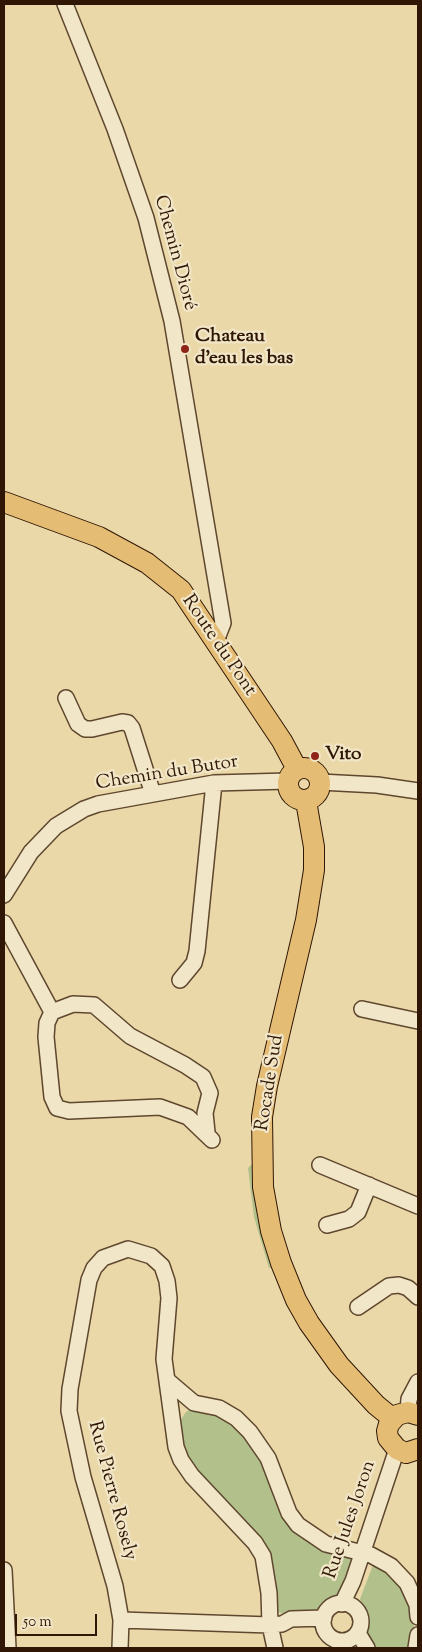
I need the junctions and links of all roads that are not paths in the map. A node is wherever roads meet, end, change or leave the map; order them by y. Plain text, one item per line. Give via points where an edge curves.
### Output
1 (65, 4) edge
2 (4, 502) edge
3 (216, 641) junction
4 (66, 698) dead end
5 (292, 775) junction
6 (320, 782) junction
7 (214, 783) junction
8 (418, 791) edge
9 (153, 794) junction
10 (306, 801) junction
11 (4, 895) edge
12 (4, 923) edge
13 (180, 980) dead end
14 (362, 1009) dead end
15 (52, 1012) junction
16 (418, 1021) edge
17 (320, 1165) dead end
18 (369, 1185) junction
19 (418, 1206) edge
20 (327, 1225) dead end
21 (418, 1297) edge
22 (358, 1307) dead end
23 (167, 1380) junction
24 (418, 1382) edge
25 (194, 1402) junction
26 (406, 1415) edge
27 (173, 1421) junction
28 (407, 1450) edge
29 (366, 1553) junction
30 (4, 1570) edge
31 (347, 1605) junction
32 (418, 1616) edge
33 (121, 1620) junction
34 (324, 1622) junction
35 (276, 1624) junction
36 (418, 1635) edge
37 (353, 1640) edge
38 (8, 1648) edge
39 (120, 1648) edge
40 (275, 1648) edge
41 (367, 1648) edge
42 (416, 1648) edge

1 - 3 street, Chemin Dioré via 115,129 146,218 172,321 224,623
2 - 3 main road, Route du Pont via 99,537 148,563 181,590
3 - 5 main road, Route du Pont via 282,741
4 - 9 street via 78,724 84,729 128,723
5 - 6 main road via 312,770
5 - 7 street, Chemin du Butor
5 - 10 main road via 289,792
6 - 8 street
6 - 10 main road via 316,796
7 - 9 street, Chemin du Butor
7 - 13 street via 198,951 194,963
9 - 11 street, Chemin du Butor via 98,804 56,826 31,852
10 - 26 main road, Rocade Sud via 314,848 314,870 306,920 266,1086 262,1117 263,1187 281,1264 309,1323 339,1365 376,1405
12 - 15 street
14 - 16 street
15 - 15 street via 46,1037 52,1096 57,1108 69,1111 160,1107 188,1117 210,1136 205,1113 210,1094 202,1077 130,1036 94,1005 73,1004
17 - 18 street
18 - 19 street
18 - 20 street via 358,1212 349,1220
21 - 22 street via 408,1288 389,1286
23 - 25 street
23 - 27 street, Rue Pierre Rosely
23 - 33 street, Rue Pierre Rosely via 164,1359 169,1298 162,1266 152,1256 128,1249 102,1258 89,1280 71,1373 69,1411 83,1477 116,1586
24 - 26 street via 409,1399
25 - 27 street
25 - 29 street via 219,1408 250,1432 268,1458 289,1513 298,1525 326,1544
26 - 28 main road via 387,1432 391,1445
27 - 35 street, Rue Pierre Rosely via 181,1460 255,1543 262,1556
28 - 29 street, Rue Jules Joron
29 - 31 street, Rue Jules Joron
29 - 32 street via 391,1566 407,1584 417,1605
30 - 38 street
31 - 34 street via 331,1607
31 - 37 street via 359,1616 360,1627
33 - 35 street
33 - 39 street, Rue Pierre Rosely
34 - 35 street via 291,1619
34 - 37 street via 326,1633 336,1640
35 - 40 street, Rue Pierre Rosely
36 - 42 street
37 - 41 street

